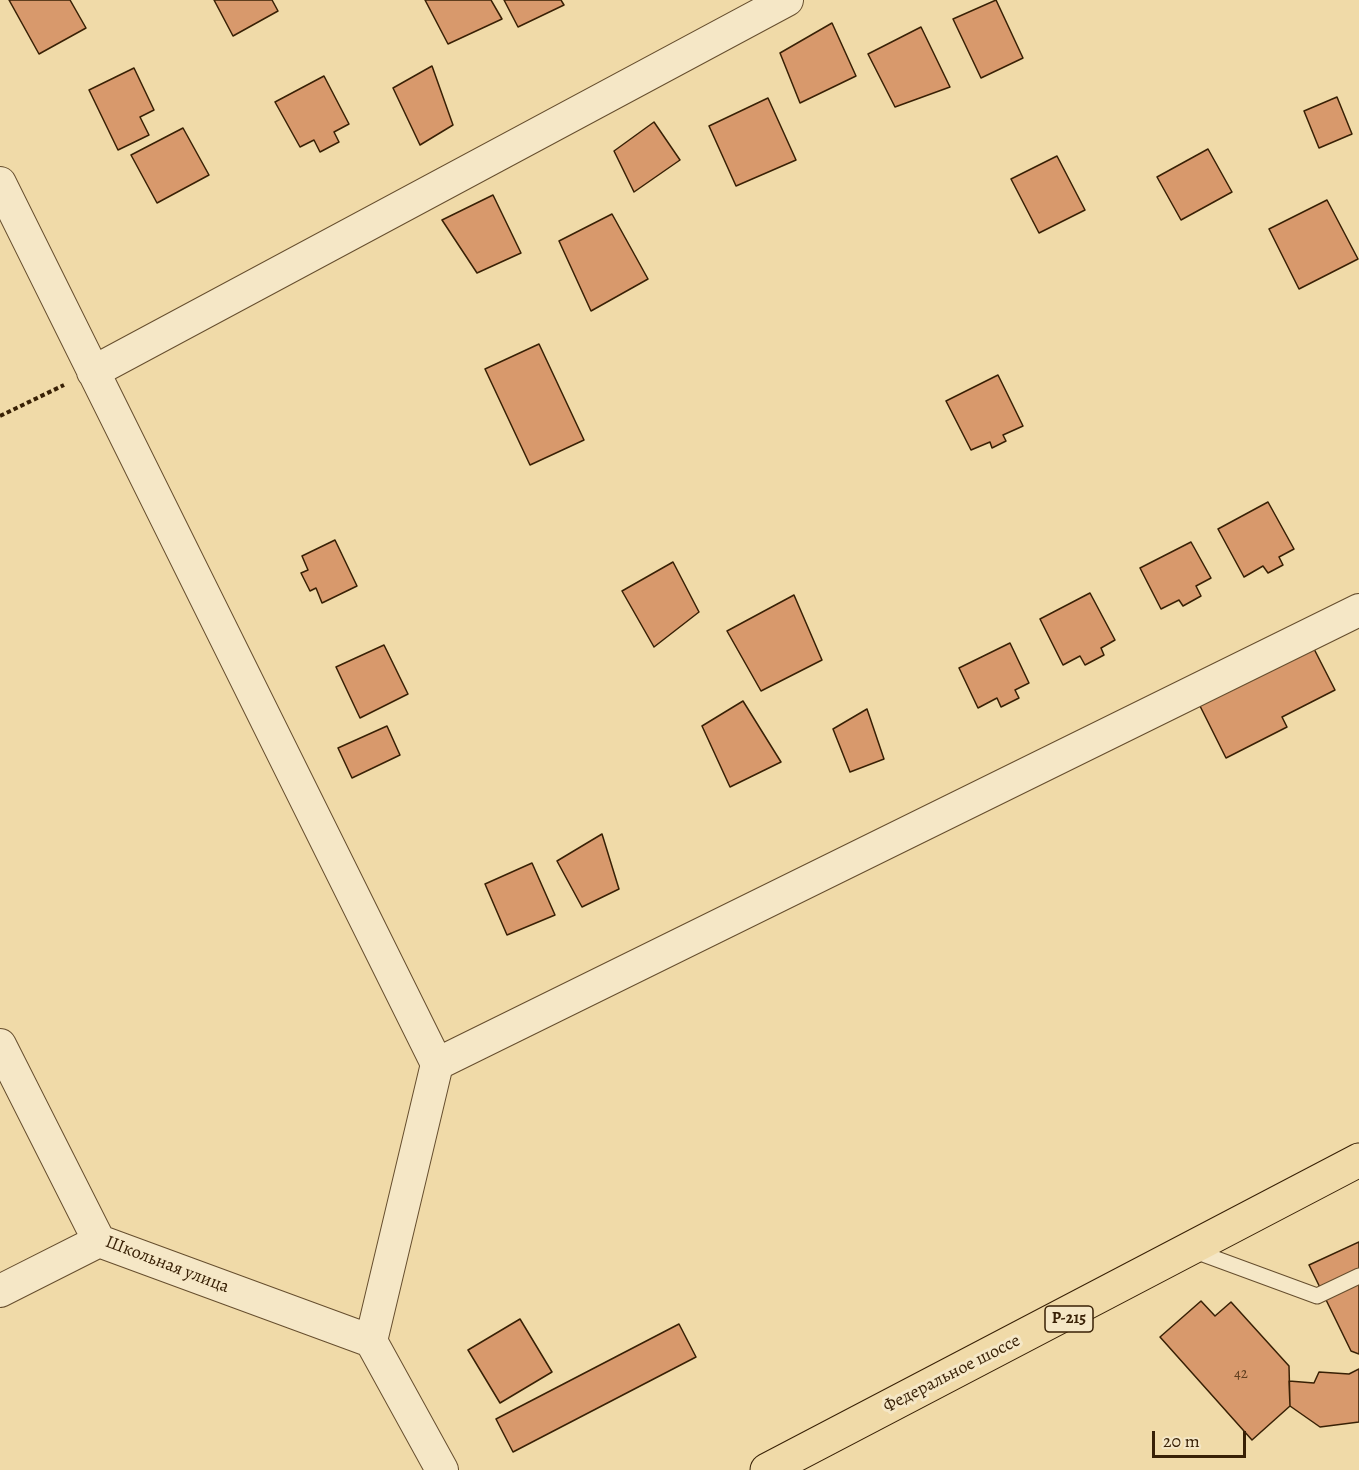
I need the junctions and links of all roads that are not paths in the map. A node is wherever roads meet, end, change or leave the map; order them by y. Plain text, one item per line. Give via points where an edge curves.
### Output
1 (787, 0) edge
2 (0, 183) edge
3 (93, 372) junction
4 (1359, 610) edge
5 (0, 1045) edge
6 (437, 1064) junction
7 (1359, 1160) edge
8 (1359, 1165) edge
9 (99, 1241) junction
10 (1192, 1250) junction
11 (1359, 1276) edge
12 (0, 1291) edge
13 (371, 1341) junction
14 (442, 1470) edge
15 (767, 1470) edge
16 (778, 1470) edge

1 - 3 street
2 - 3 street
3 - 6 street
4 - 6 street
5 - 9 street, Школьная улица
6 - 13 street
7 - 10 highway, Федеральное шоссе / P-215
8 - 10 highway, Федеральное шоссе / P-215
9 - 12 street
9 - 13 street, Школьная улица
10 - 11 lane via 1317,1296
10 - 15 highway, Федеральное шоссе / P-215
10 - 16 highway, Федеральное шоссе / P-215
13 - 14 street

